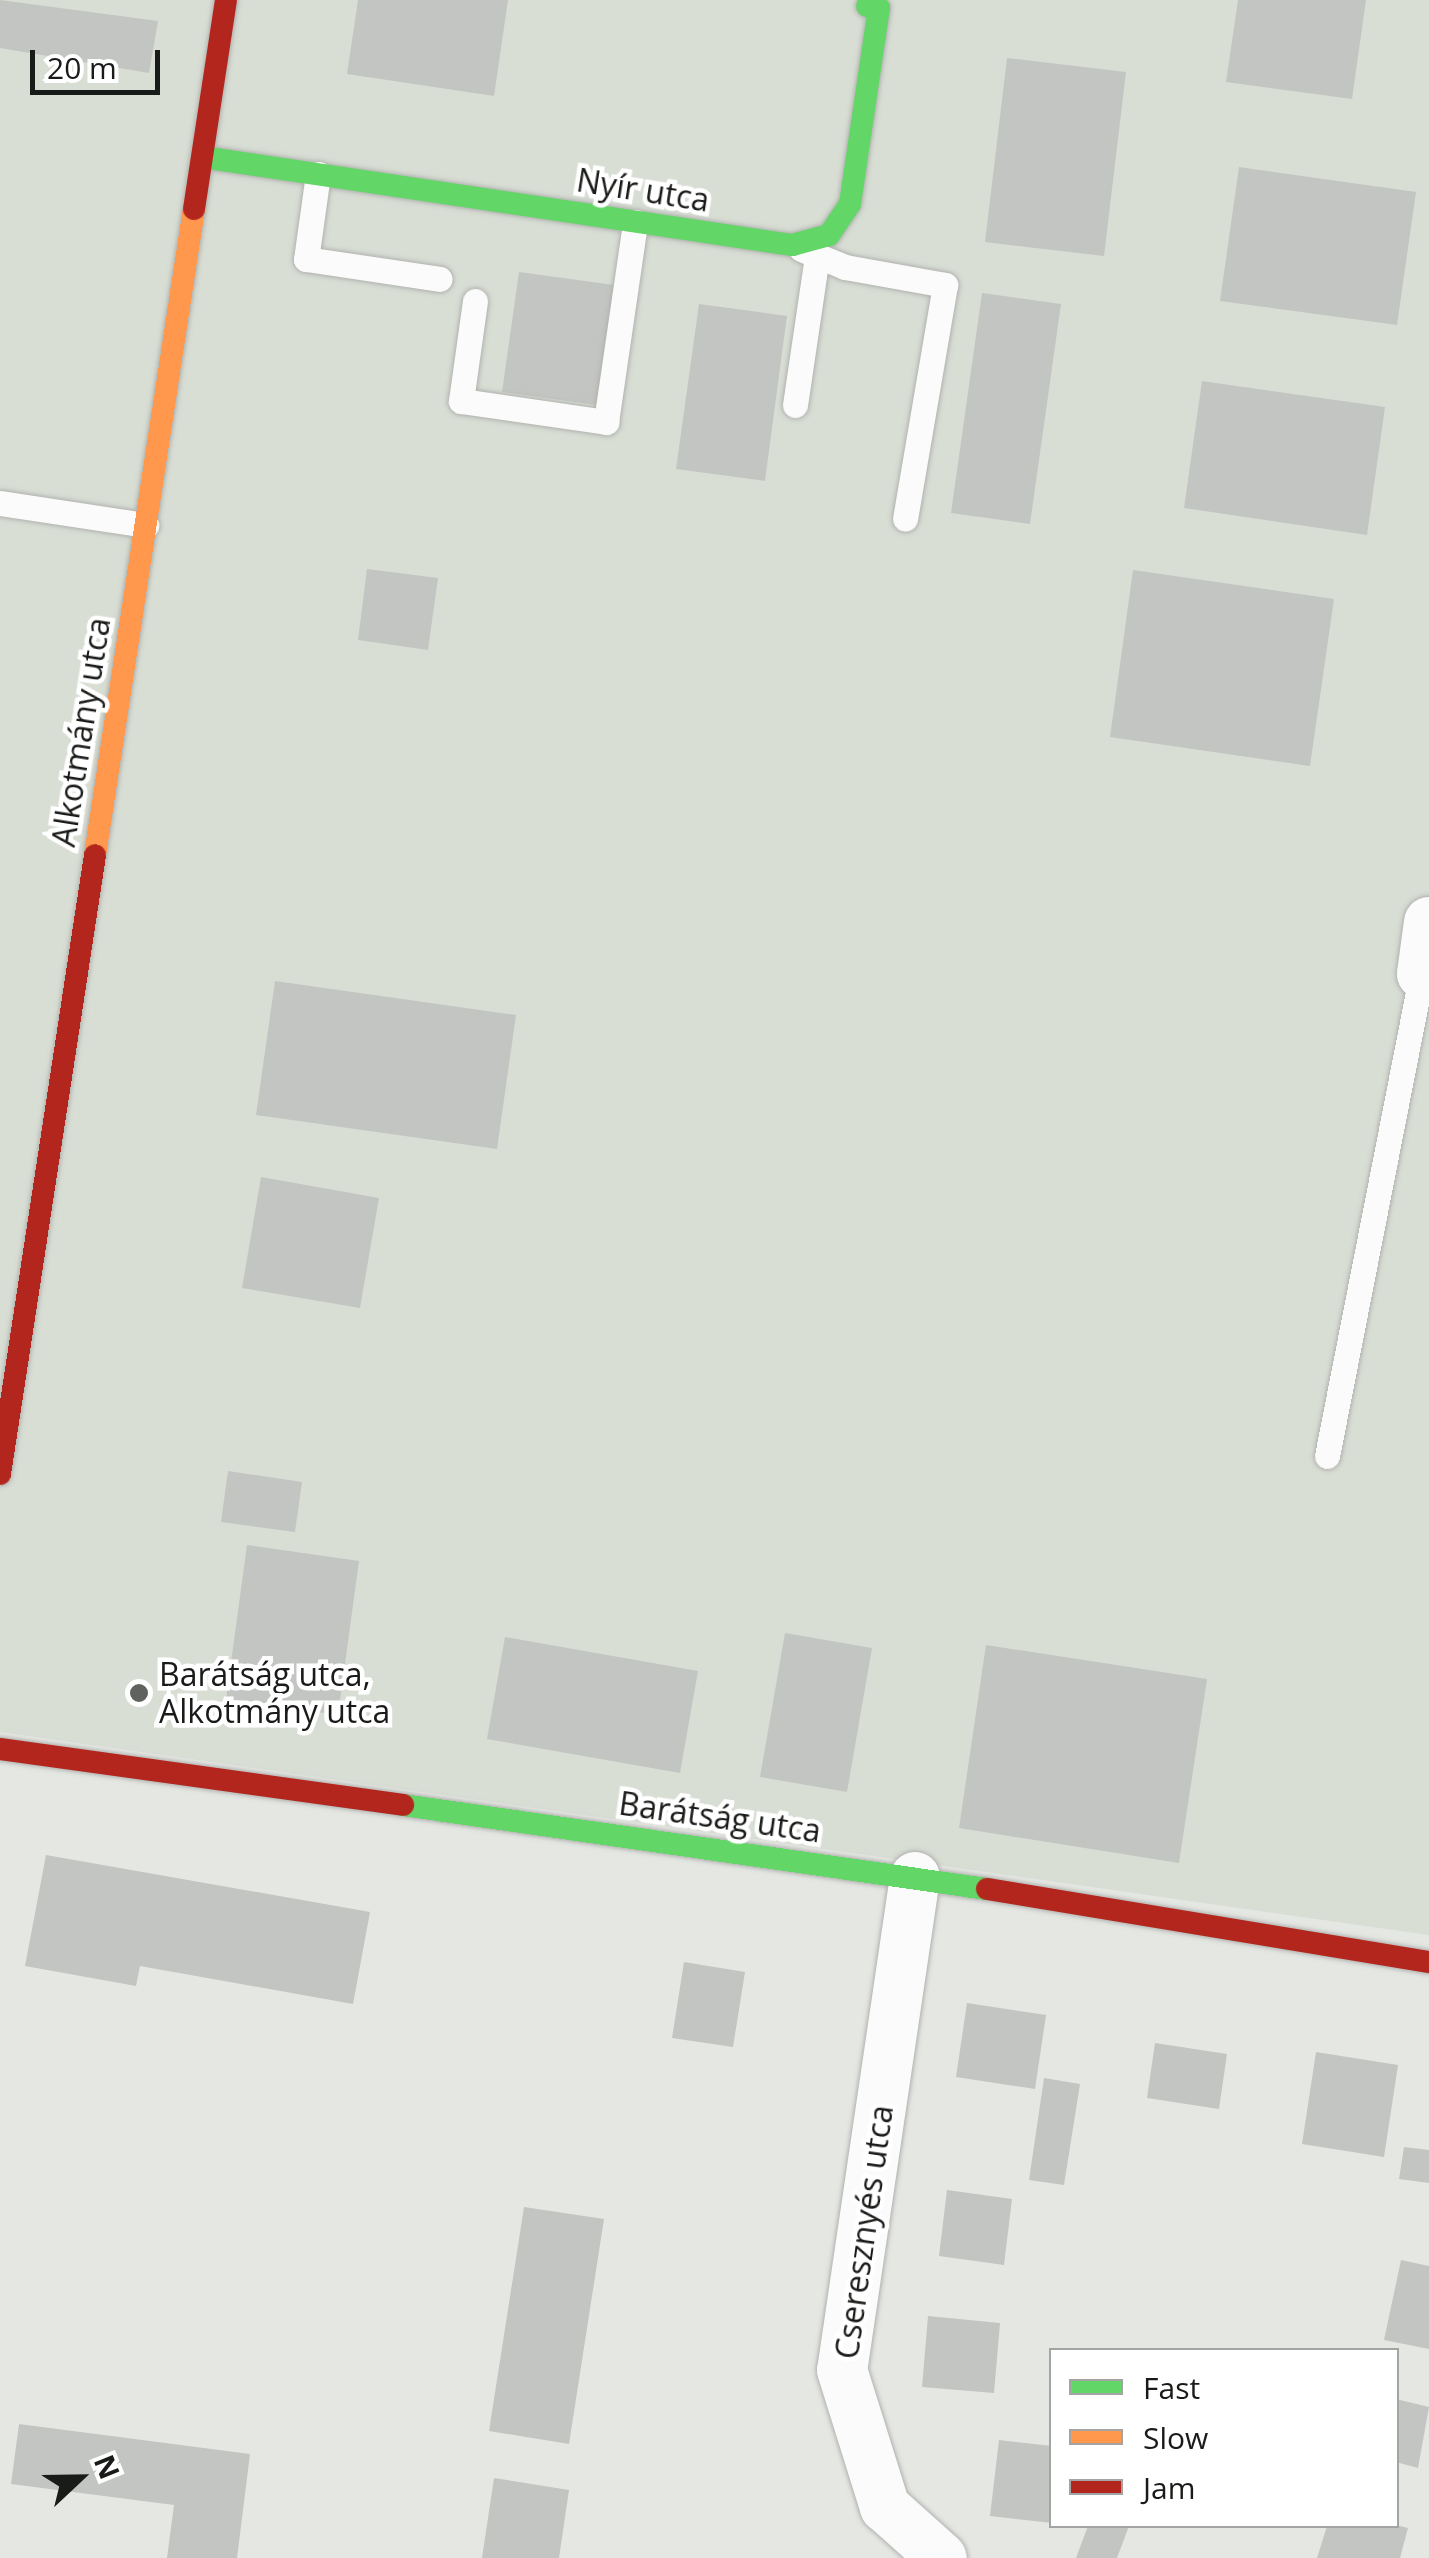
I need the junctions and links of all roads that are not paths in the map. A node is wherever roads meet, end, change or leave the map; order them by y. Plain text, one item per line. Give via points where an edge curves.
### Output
1 (226, 0) edge
2 (868, 6) dead end
3 (202, 157) junction
4 (318, 174) junction
5 (635, 222) junction
6 (792, 246) junction
7 (817, 256) junction
8 (440, 280) dead end
9 (475, 301) dead end
10 (795, 405) dead end
11 (0, 502) edge
12 (905, 519) dead end
13 (146, 525) junction
14 (1429, 922) edge
15 (1426, 974) edge
16 (1328, 1456) dead end
17 (0, 1474) edge
18 (0, 1749) edge
19 (915, 1877) junction
20 (1429, 1962) edge
21 (942, 2558) edge

1 - 3 street, Alkotmány utca
2 - 6 street via 879,8 850,204 830,235
3 - 4 street, Nyír utca
3 - 13 street, Alkotmány utca
4 - 5 street, Nyír utca
4 - 8 lane via 306,259
5 - 6 street, Nyír utca
5 - 9 lane via 606,422 461,401
6 - 7 lane
7 - 10 lane
7 - 12 lane via 945,285
11 - 13 lane
13 - 17 street, Alkotmány utca
14 - 15 street
15 - 16 lane
18 - 19 street, Barátság utca
19 - 20 street, Barátság utca
19 - 21 street, Cseresznyés utca via 842,2370 885,2507

